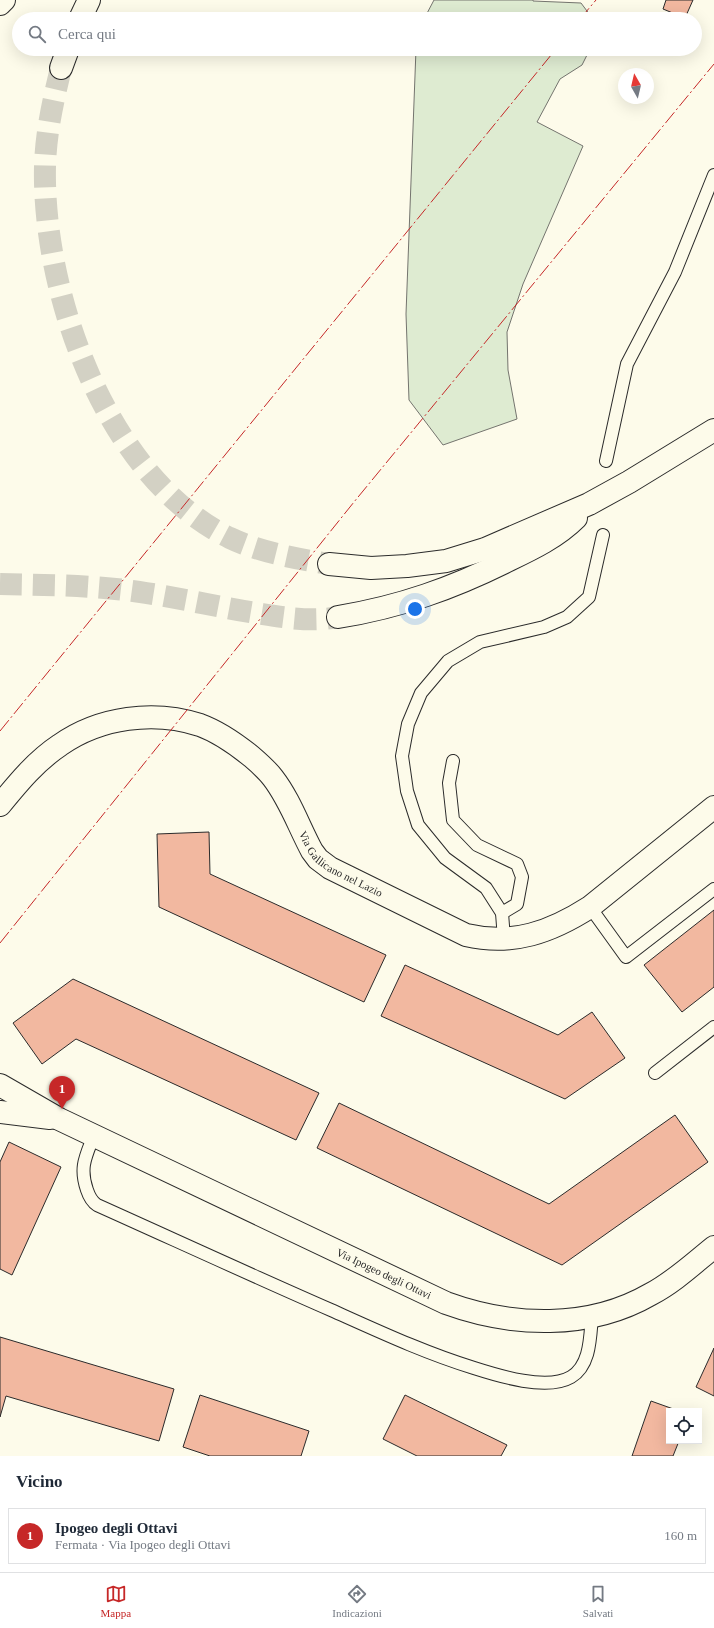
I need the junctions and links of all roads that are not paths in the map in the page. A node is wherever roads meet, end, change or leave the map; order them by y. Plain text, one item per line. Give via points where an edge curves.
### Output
1 (4, 0) edge
2 (89, 0) edge
3 (0, 4) edge
4 (83, 12) edge
5 (714, 175) edge
6 (714, 430) edge
7 (606, 461) dead end
8 (589, 504) junction
9 (603, 534) dead end
10 (329, 564) tunnel mouth
11 (338, 617) tunnel mouth
12 (454, 761) dead end
13 (0, 805) edge
14 (714, 807) edge
15 (714, 889) edge
16 (590, 906) junction
17 (502, 913) junction
18 (504, 939) junction
19 (714, 1027) edge
20 (655, 1073) dead end
21 (0, 1085) edge
22 (0, 1112) edge
23 (59, 1119) junction
24 (94, 1135) junction
25 (714, 1247) edge
26 (592, 1316) junction

1 - 3 main road
2 - 4 main road
5 - 7 lane via 675,272 627,364
6 - 8 main road
8 - 10 main road via 492,546 446,561 371,568
8 - 11 main road via 561,531 475,577 426,596
9 - 17 lane via 589,597 567,617 544,627 480,642 448,661 421,693 408,724 402,756 407,791 418,825 445,858 486,888
12 - 17 lane via 449,783 453,820 477,845 517,864 522,877 517,904
13 - 18 main road, Via Gallicano nel Lazio via 21,779 45,756 91,728 124,719 140,718 167,719 200,726 242,748 268,772 280,788 314,855 330,868 466,935
14 - 16 main road, Via Gallicano nel Lazio
15 - 16 lane via 626,957
16 - 18 main road, Via Gallicano nel Lazio via 552,928
17 - 18 lane
19 - 20 lane
21 - 23 main road, Via Ipogeo degli Ottavi
22 - 23 main road, Via Ipogeo degli Ottavi
23 - 24 main road, Via Ipogeo degli Ottavi
24 - 26 main road, Via Ipogeo degli Ottavi via 457,1307 494,1317 543,1322
24 - 26 lane via 83,1162 82,1174 89,1196 97,1205 224,1264 435,1355 474,1369 520,1380 561,1381 571,1376 587,1354
25 - 26 main road, Via Ipogeo degli Ottavi via 653,1293 620,1309

